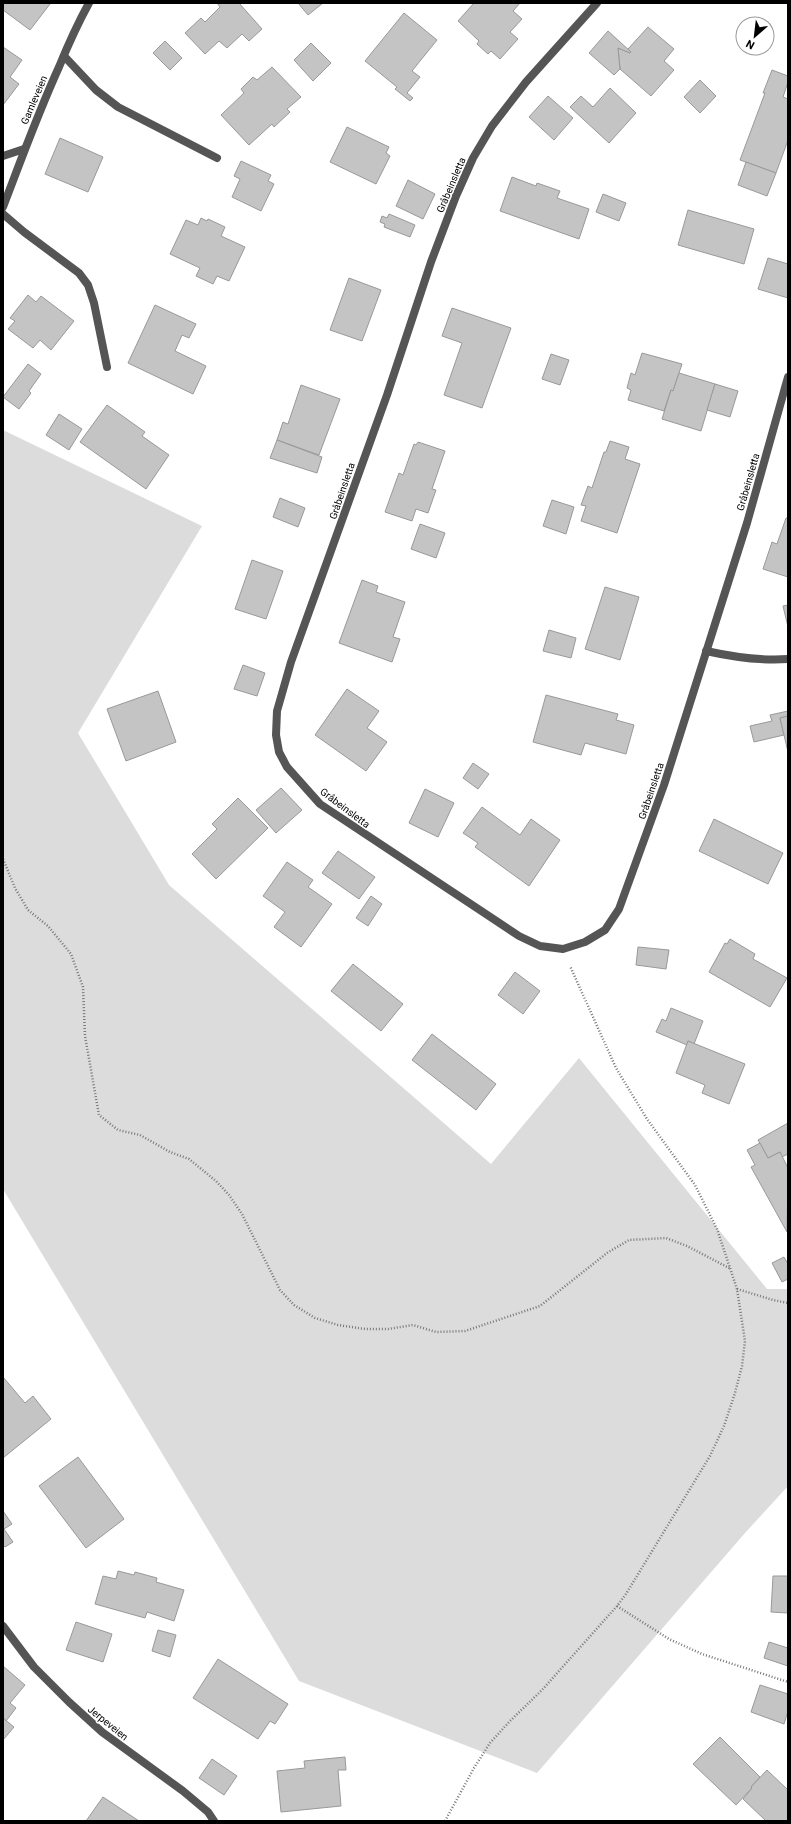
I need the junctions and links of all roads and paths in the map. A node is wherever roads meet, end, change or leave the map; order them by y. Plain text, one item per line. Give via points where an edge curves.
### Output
1 (90, 3) edge
2 (597, 3) edge
3 (64, 56) junction
4 (24, 149) junction
5 (3, 156) edge
6 (217, 158) dead end
7 (3, 207) edge
8 (3, 214) edge
9 (107, 367) dead end
10 (788, 377) edge
11 (706, 651) junction
12 (788, 658) edge
13 (3, 859) edge
14 (563, 949) junction
15 (731, 1270) junction
16 (737, 1289) junction
17 (788, 1303) edge
18 (617, 1606) junction
19 (3, 1626) edge
20 (788, 1682) edge
21 (214, 1821) edge
22 (445, 1821) edge

1 - 3 street, Gamleveien
2 - 14 street, Gråbeinsletta via 526,82 492,126 473,158 456,196 291,662 277,711 276,734 279,752 287,767 320,804 519,936 540,946
3 - 4 street, Gamleveien
3 - 6 street via 96,90 118,107
4 - 5 street
4 - 7 street, Gamleveien
8 - 9 street via 79,273 88,285
10 - 11 street, Gråbeinsletta via 747,522
11 - 12 street via 742,658
11 - 14 street, Gråbeinsletta via 664,785 619,909 604,930 586,942
13 - 15 path via 28,910 48,926 72,954 83,987 86,1036 99,1115 118,1130 140,1134 170,1152 189,1158 216,1181 242,1214 280,1290 294,1305 315,1318 365,1329 388,1329 413,1324 436,1332 465,1331 540,1306 607,1253 629,1240 666,1238 688,1246
14 - 15 path via 616,1068 647,1119 695,1185 717,1230
15 - 16 path
16 - 17 path
16 - 18 path via 745,1341 742,1366 724,1426 710,1456
18 - 20 path via 669,1639 702,1654
18 - 22 path via 542,1690 490,1743
19 - 21 street, Jerpeveien via 34,1667 68,1702 102,1732 189,1796 208,1812

